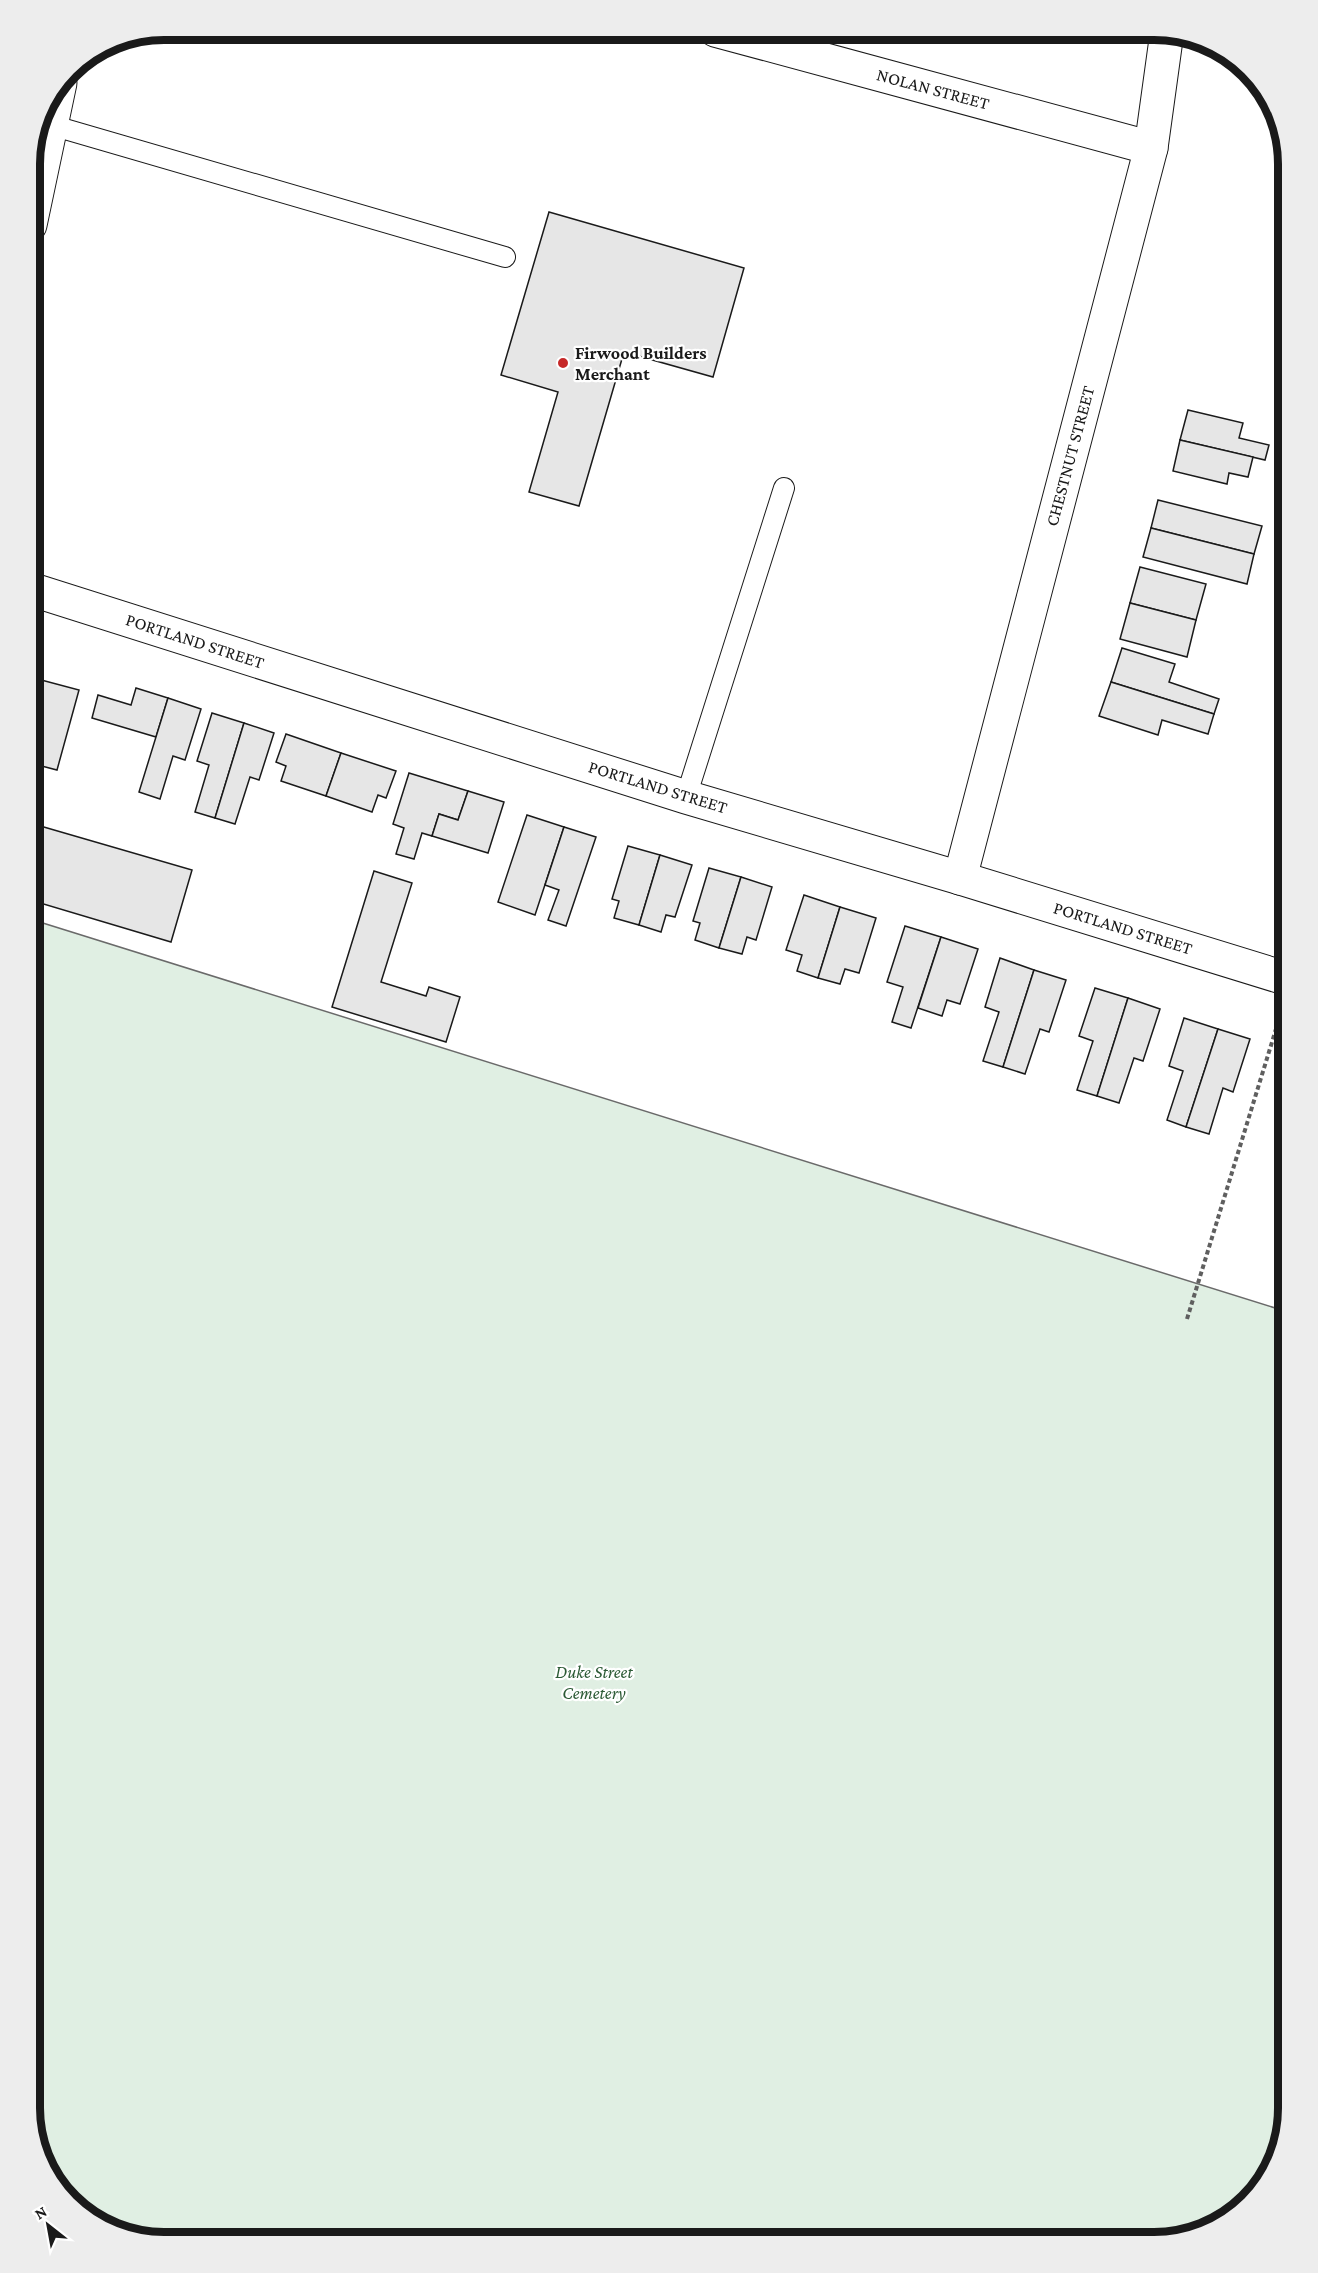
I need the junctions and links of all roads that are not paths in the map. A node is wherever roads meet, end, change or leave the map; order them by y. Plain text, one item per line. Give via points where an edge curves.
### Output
1 (754, 41) edge
2 (1166, 41) edge
3 (55, 105) edge
4 (51, 126) junction
5 (1151, 148) junction
6 (41, 173) edge
7 (506, 257) dead end
8 (784, 488) dead end
9 (41, 592) edge
10 (686, 797) junction
11 (960, 878) junction
12 (1278, 976) edge

1 - 5 street, NOLAN STREET
2 - 5 street, CHESTNUT STREET
3 - 4 street
4 - 6 street
4 - 7 lane
5 - 11 street, CHESTNUT STREET
8 - 10 lane
9 - 10 street, PORTLAND STREET
10 - 11 street, PORTLAND STREET
11 - 12 street, PORTLAND STREET

